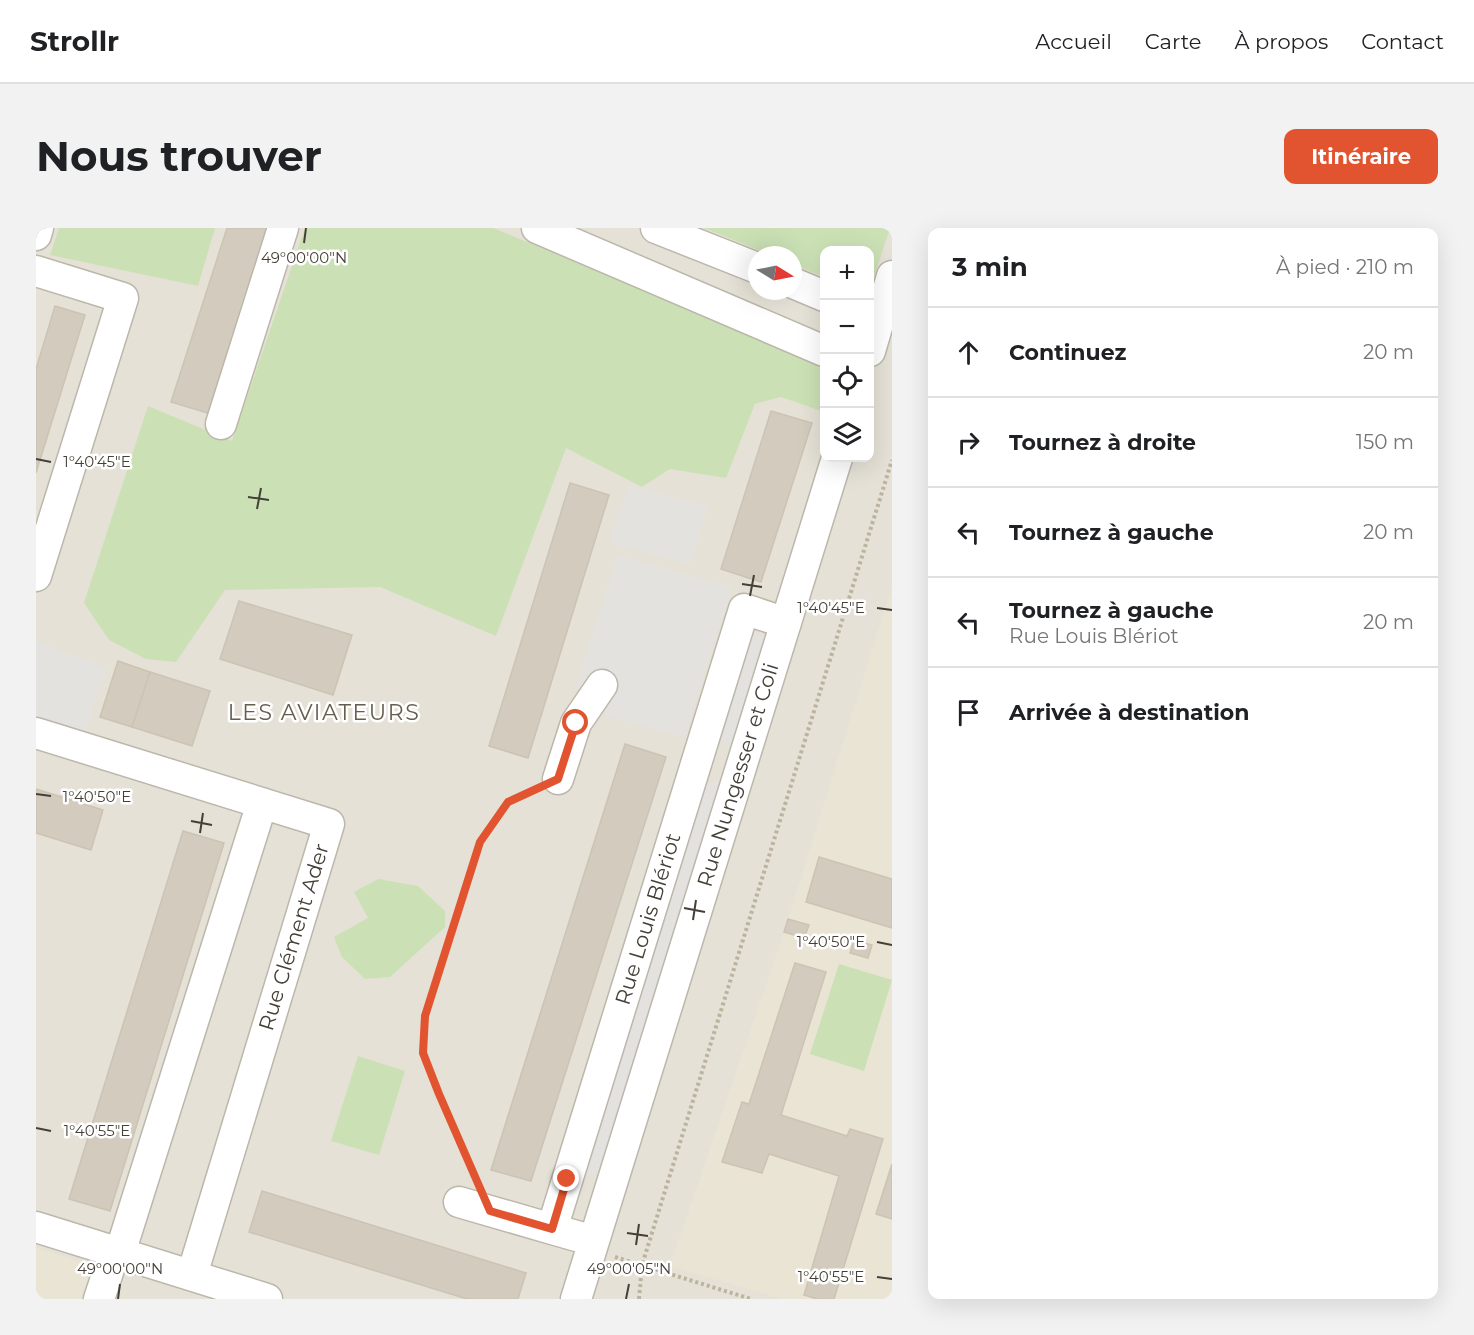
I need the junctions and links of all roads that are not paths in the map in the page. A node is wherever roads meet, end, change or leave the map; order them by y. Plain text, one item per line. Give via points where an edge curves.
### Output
1 (38, 228) edge
2 (283, 228) edge
3 (656, 228) edge
4 (549, 230) edge
5 (36, 235) edge
6 (748, 264) edge
7 (36, 271) edge
8 (892, 276) edge
9 (802, 287) edge
10 (820, 294) edge
11 (880, 319) edge
12 (874, 338) edge
13 (820, 349) edge
14 (221, 424) dead end
15 (836, 462) edge
16 (36, 576) edge
17 (786, 623) junction
18 (602, 685) dead end
19 (36, 733) edge
20 (558, 779) road end
21 (262, 803) junction
22 (459, 1202) dead end
23 (36, 1227) edge
24 (552, 1229) junction
25 (593, 1245) junction
26 (118, 1252) junction
27 (192, 1275) junction
28 (230, 1294) edge
29 (99, 1299) edge
30 (267, 1299) edge
31 (576, 1299) edge

1 - 5 street
2 - 14 street
3 - 6 street
4 - 13 street
7 - 16 street via 123,298
8 - 11 street
9 - 10 street
11 - 12 street
15 - 17 street, Rue Nungesser et Coli
17 - 24 street, Rue Louis Blériot via 744,609
17 - 25 street, Rue Nungesser et Coli
18 - 20 street via 576,723
19 - 21 street, Rue Clément Ader
21 - 26 street
21 - 27 street, Rue Clément Ader via 329,824
22 - 24 street
23 - 26 street
24 - 25 street
25 - 31 street, Rue Nungesser et Coli
26 - 27 street
26 - 29 street
27 - 28 street
28 - 30 street

